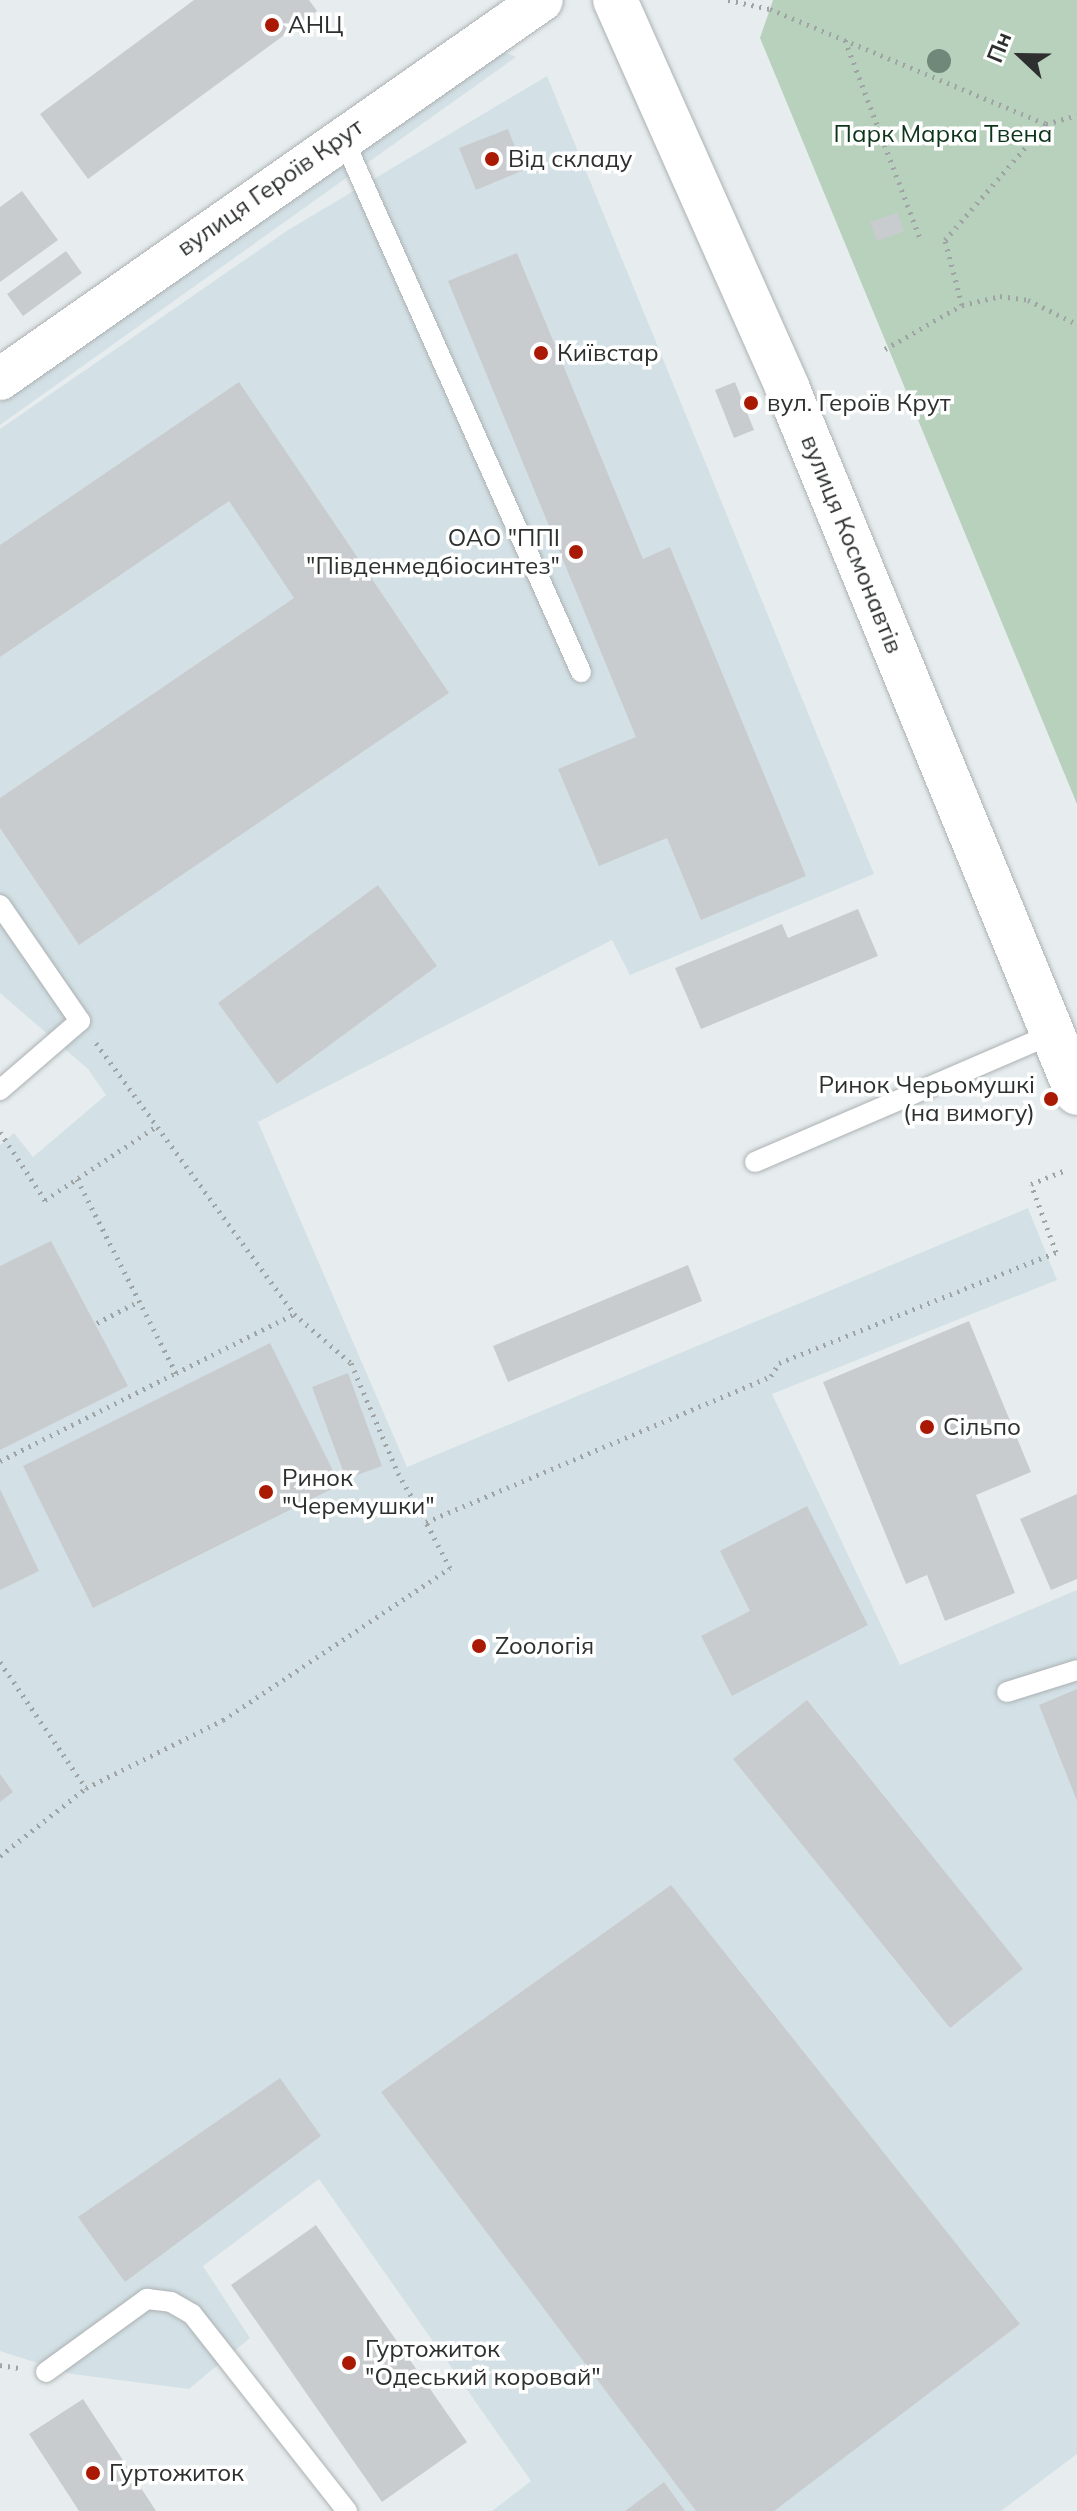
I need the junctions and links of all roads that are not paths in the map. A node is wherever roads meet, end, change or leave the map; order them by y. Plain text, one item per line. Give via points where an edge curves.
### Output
1 (542, 0) edge
2 (615, 0) edge
3 (342, 136) junction
4 (0, 379) edge
5 (581, 672) dead end
6 (0, 905) edge
7 (1052, 1034) junction
8 (0, 1090) edge
9 (1077, 1093) edge
10 (755, 1162) dead end
11 (1077, 1670) edge
12 (1007, 1692) dead end
13 (46, 2372) dead end
14 (347, 2511) edge

1 - 3 street, вулиця Героїв Крут
2 - 7 main road, вулиця Космонавтів via 787,387
3 - 4 street, вулиця Героїв Крут
3 - 5 lane
6 - 8 lane via 80,1021
7 - 9 main road, вулиця Космонавтів
7 - 10 lane
11 - 12 lane
13 - 14 lane via 147,2299 171,2302 192,2314

